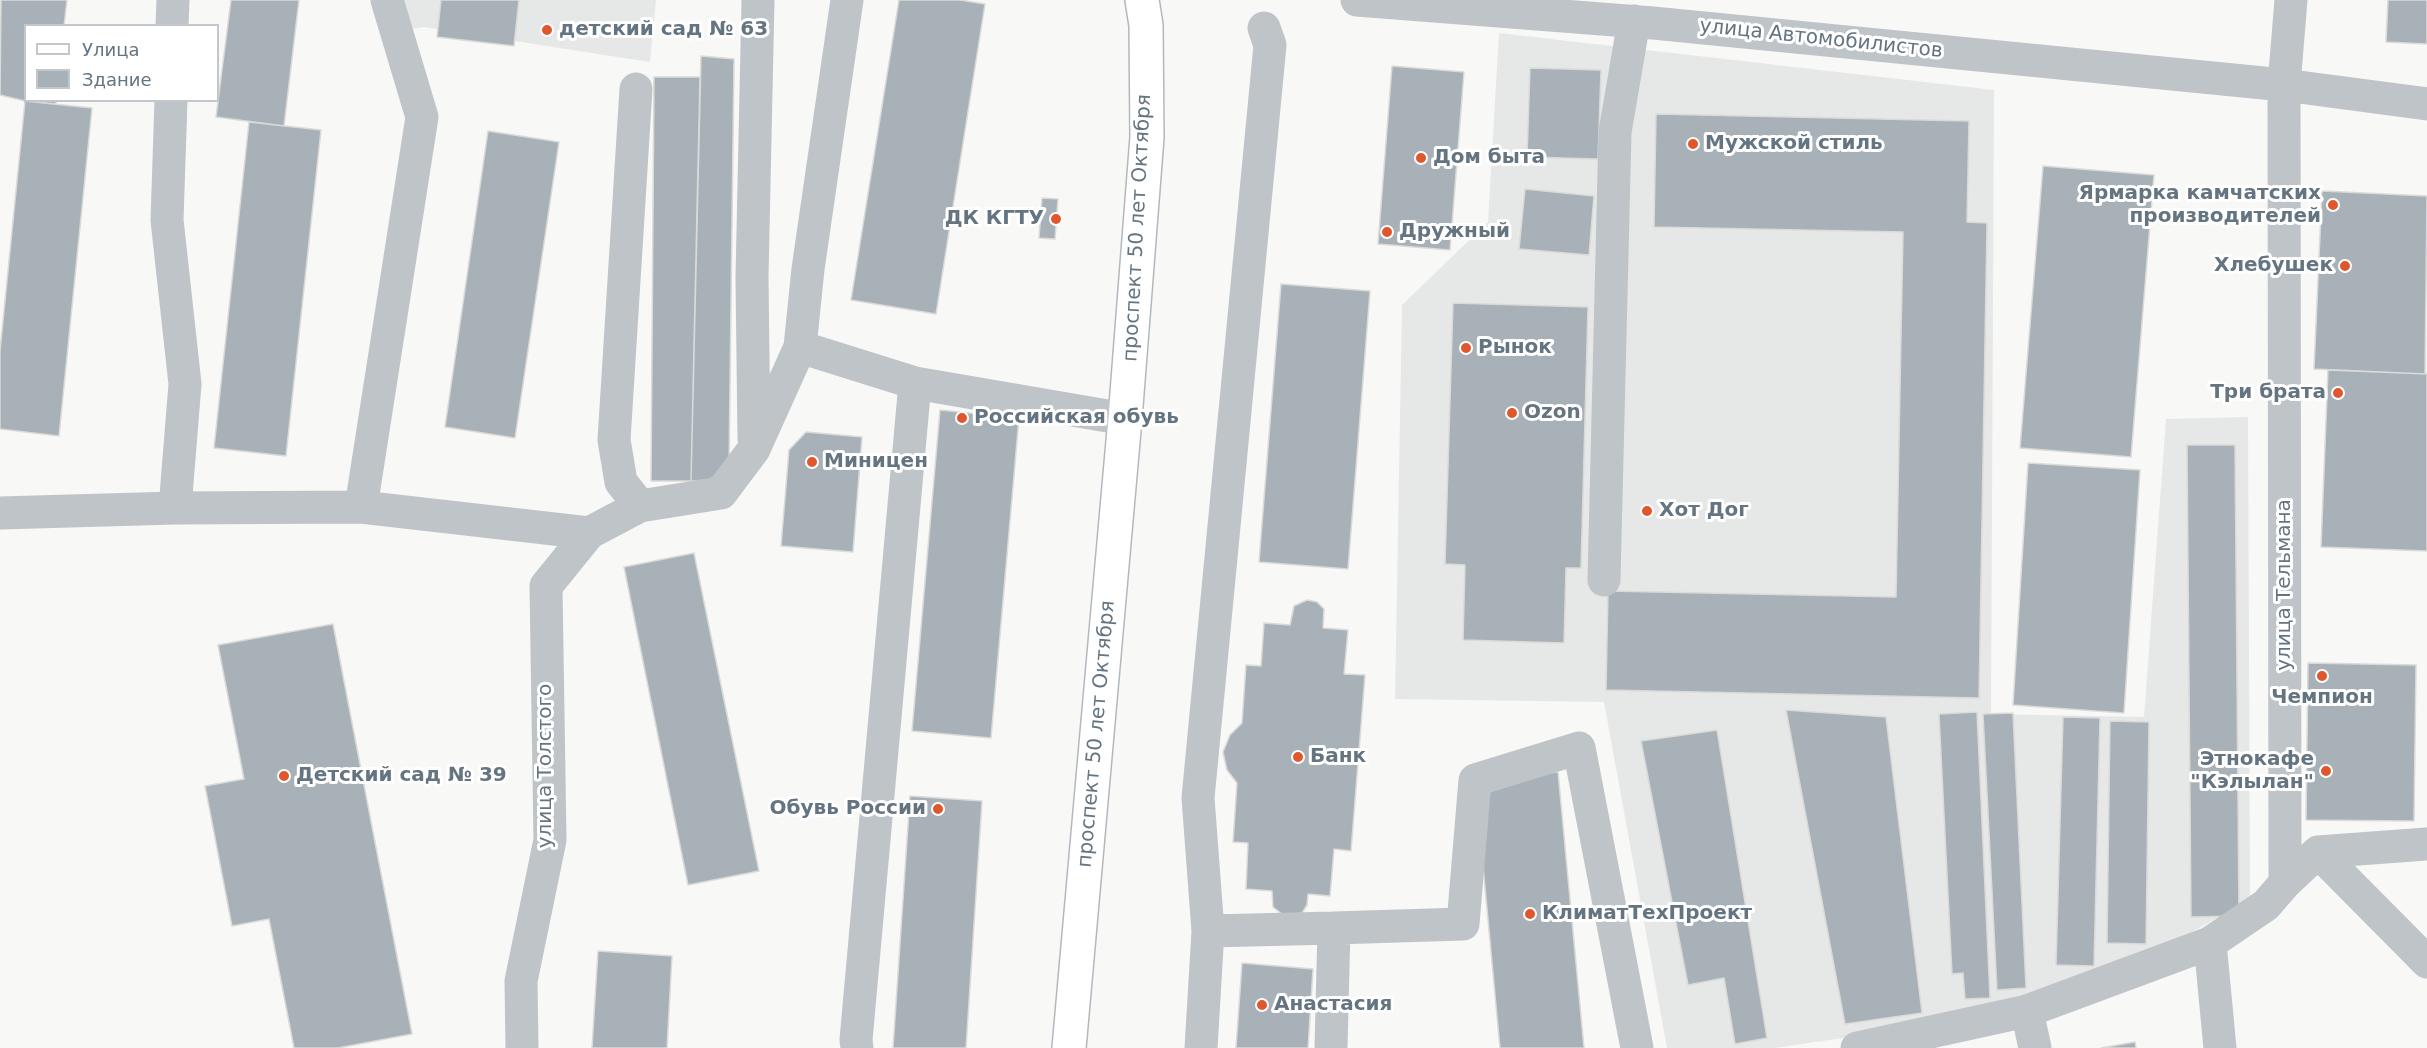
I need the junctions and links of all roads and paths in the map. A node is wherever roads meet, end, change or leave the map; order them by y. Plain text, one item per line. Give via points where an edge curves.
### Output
1 (173, 0) edge
2 (387, 0) edge
3 (758, 0) edge
4 (847, 0) edge
5 (1142, 0) edge
6 (1357, 0) edge
7 (2291, 0) edge
8 (1634, 21) junction
9 (172, 24) edge
10 (1264, 28) dead end
11 (2284, 85) junction
12 (636, 89) dead end
13 (171, 102) edge
14 (2427, 104) edge
15 (800, 347) junction
16 (915, 383) junction
17 (1125, 419) junction
18 (754, 449) junction
19 (640, 506) junction
20 (361, 507) junction
21 (175, 508) junction
22 (0, 513) edge
23 (589, 533) junction
24 (1604, 580) dead end
25 (2427, 844) edge
26 (2318, 852) junction
27 (2285, 884) junction
28 (1334, 928) junction
29 (1208, 931) junction
30 (2210, 943) junction
31 (2427, 962) edge
32 (2027, 1011) junction
33 (522, 1048) edge
34 (857, 1048) edge
35 (1069, 1048) edge
36 (1201, 1048) edge
37 (1331, 1048) edge
38 (1637, 1048) edge
39 (1857, 1048) edge
40 (2035, 1048) edge
41 (2220, 1048) edge

1 - 9 street
2 - 20 street via 422,117
3 - 18 street via 752,277
4 - 15 street via 807,269
5 - 17 main road, проспект 50 лет Октября via 1146,25 1147,136
6 - 8 street, улица Автомобилистов
7 - 11 street
8 - 11 street, улица Автомобилистов
8 - 24 street via 1615,132
10 - 29 street via 1270,45 1198,798
11 - 14 street, улица Автомобилистов
11 - 27 street, улица Тельмана
12 - 19 street via 614,440 621,482
13 - 21 street via 167,220 185,384
15 - 16 street
15 - 18 street
16 - 17 street
16 - 34 street
17 - 35 main road, проспект 50 лет Октября
18 - 19 street via 721,493
19 - 23 street
20 - 21 street
20 - 23 street
21 - 22 street
23 - 33 street, улица Толстого via 546,586 550,840 521,981
25 - 26 street
26 - 27 street
26 - 31 street
27 - 30 street via 2266,905
28 - 29 street
28 - 37 street
28 - 38 street via 1463,924 1475,780 1579,748
29 - 36 street
30 - 32 street
30 - 41 street
32 - 39 street
32 - 40 street

